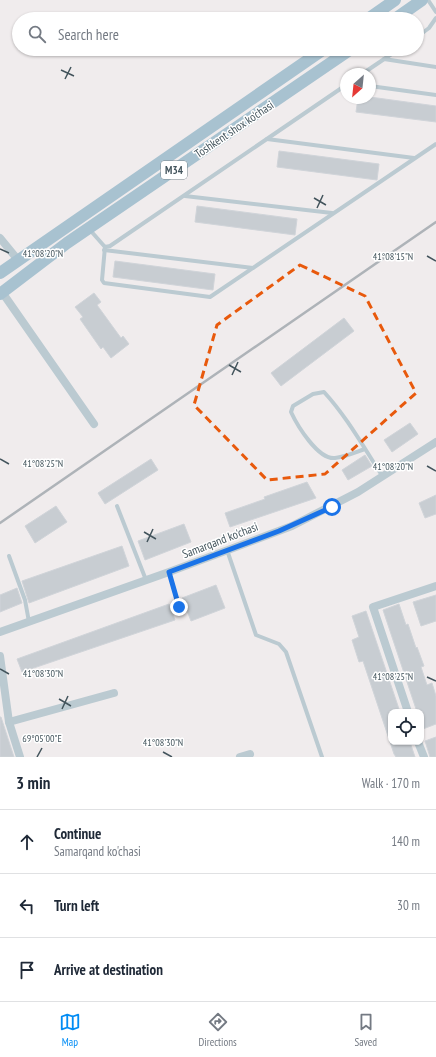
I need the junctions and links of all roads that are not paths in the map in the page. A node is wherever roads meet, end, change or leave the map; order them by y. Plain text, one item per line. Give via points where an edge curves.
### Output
1 (395, 0) edge
2 (422, 0) edge
3 (428, 0) edge
4 (378, 12) edge
5 (405, 12) edge
6 (436, 12) edge
7 (436, 18) edge
8 (430, 28) junction
9 (436, 29) edge
10 (424, 32) edge
11 (314, 56) edge
12 (341, 56) edge
13 (388, 56) edge
14 (384, 59) junction
15 (436, 67) edge
16 (371, 68) edge
17 (376, 87) edge
18 (340, 89) edge
19 (436, 95) edge
20 (267, 139) junction
21 (436, 144) edge
22 (414, 158) junction
23 (184, 196) junction
24 (332, 213) junction
25 (89, 229) junction
26 (59, 231) junction
27 (0, 238) edge
28 (67, 244) junction
29 (105, 248) junction
30 (18, 260) junction
31 (253, 268) junction
32 (0, 273) edge
33 (1, 293) edge
34 (94, 424) dead end
35 (436, 442) edge
36 (365, 449) junction
37 (383, 477) junction
38 (117, 506) dead end
39 (227, 550) junction
40 (9, 556) dead end
41 (169, 572) junction
42 (146, 580) junction
43 (436, 586) edge
44 (179, 607) dead end
45 (29, 622) junction
46 (0, 632) edge
47 (0, 656) edge
48 (114, 693) dead end
49 (407, 709) edge
50 (9, 722) junction
51 (419, 745) edge
52 (250, 754) dead end
53 (20, 757) edge
54 (240, 757) edge
55 (322, 757) edge
56 (424, 757) edge

1 - 4 main road
2 - 5 main road
3 - 6 lane
7 - 8 lane
8 - 9 lane
8 - 10 lane
11 - 26 main road, Toshkent shox ko'chasi / M34
12 - 25 main road, Toshkent shox ko'chasi / M34
13 - 14 lane
14 - 15 lane
14 - 16 lane
17 - 19 lane
18 - 20 lane
20 - 22 lane
20 - 23 lane
21 - 22 lane
22 - 24 lane
23 - 24 lane
23 - 29 lane
24 - 31 lane
25 - 28 main road, Toshkent shox ko'chasi / M34
25 - 29 lane
26 - 28 main road
26 - 30 main road, Toshkent shox ko'chasi / M34
27 - 30 street
28 - 33 main road, Toshkent shox ko'chasi / M34
29 - 31 lane
29 - 31 lane via 102,280 104,283 204,297 214,295
30 - 32 main road, Toshkent shox ko'chasi / M34
33 - 34 street
35 - 37 street, Samarqand ko'chasi
36 - 36 lane via 324,392 313,394 293,406 291,412 295,421 319,453 334,458
36 - 37 lane
37 - 39 street, Samarqand ko'chasi via 318,514
38 - 42 lane
39 - 41 street, Samarqand ko'chasi
39 - 55 lane via 256,635 279,644 286,652
40 - 45 lane
41 - 42 street, Samarqand ko'chasi
41 - 44 lane
42 - 45 street, Samarqand ko'chasi
43 - 49 street via 373,607
45 - 46 street, Samarqand ko'chasi
47 - 50 street
48 - 50 street
50 - 53 street
51 - 56 street
52 - 54 street

